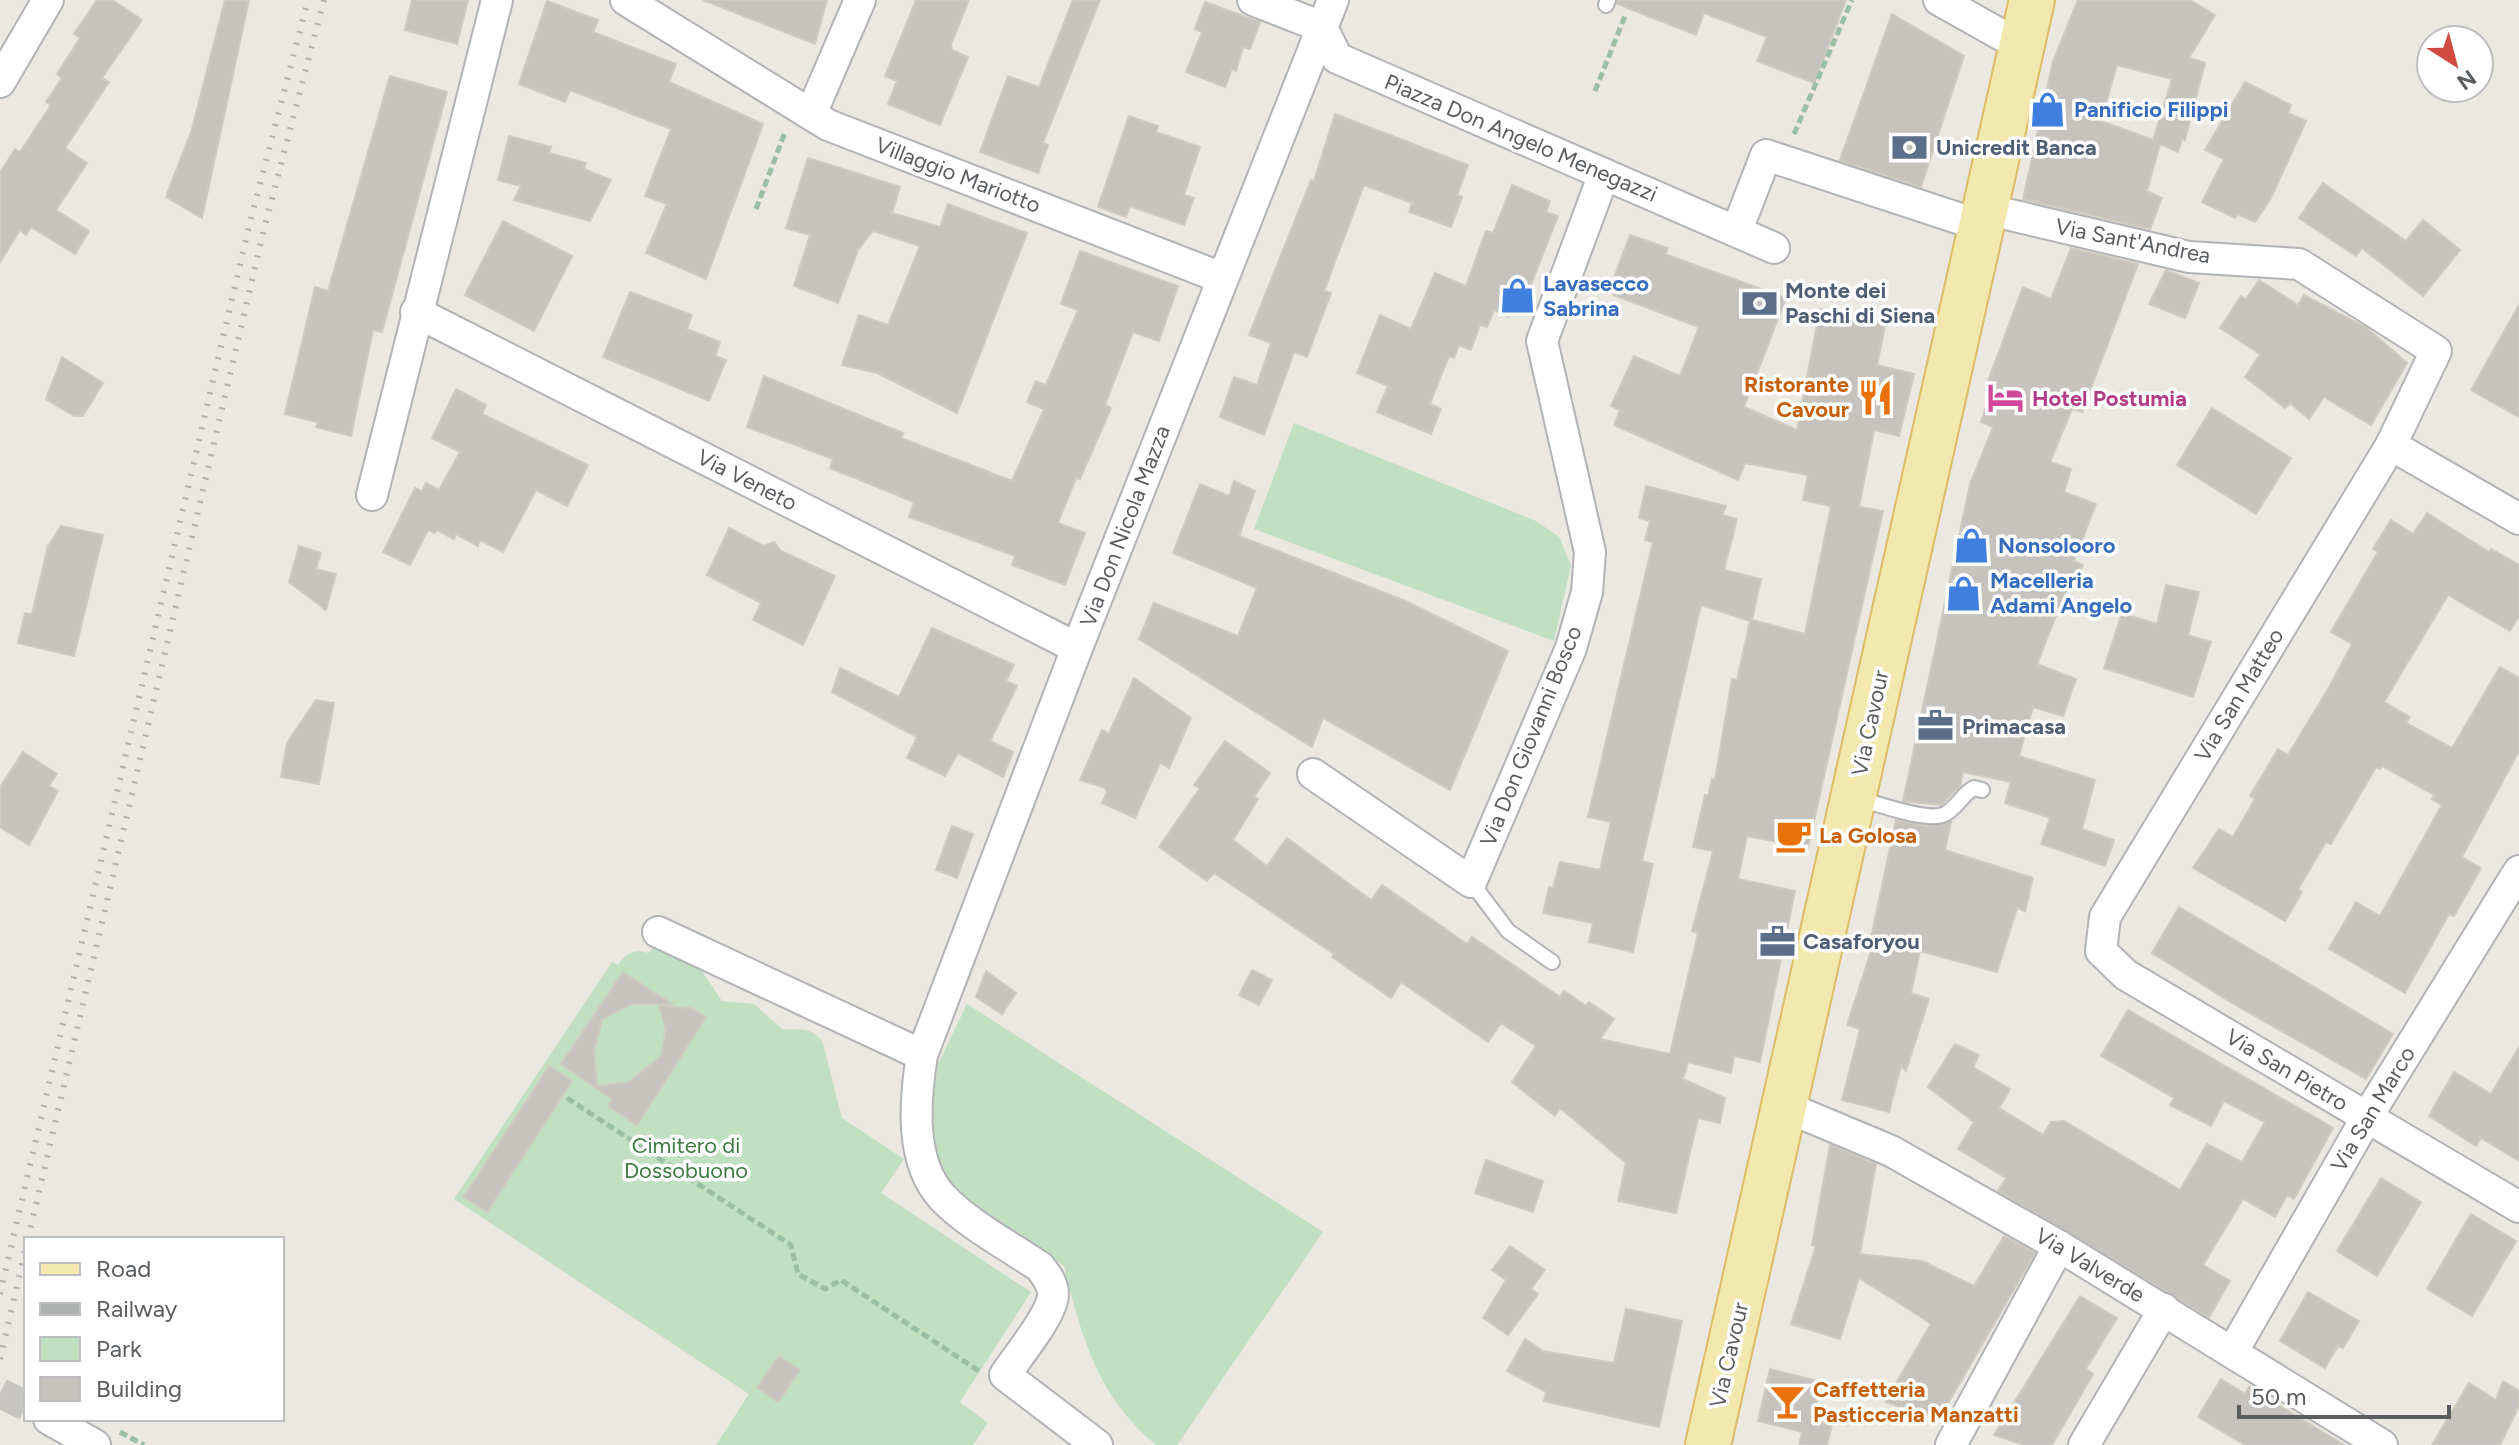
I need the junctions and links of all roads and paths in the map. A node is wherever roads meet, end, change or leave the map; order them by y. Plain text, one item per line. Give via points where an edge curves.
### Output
1 (48, 0) edge
2 (497, 0) edge
3 (626, 0) edge
4 (860, 0) edge
5 (1253, 0) edge
6 (1852, 0) edge
7 (1939, 0) edge
8 (2032, 0) edge
9 (1626, 13) dead end
10 (1328, 14) edge
11 (2021, 46) junction
12 (0, 82) edge
13 (1595, 91) dead end
14 (803, 109) junction
15 (1794, 134) dead end
16 (1604, 174) junction
17 (756, 209) dead end
18 (1984, 218) junction
19 (1737, 230) junction
20 (1774, 248) dead end
21 (1222, 278) junction
22 (416, 312) junction
23 (2391, 445) junction
24 (372, 495) dead end
25 (2519, 519) edge
26 (1077, 648) junction
27 (1313, 774) dead end
28 (1982, 790) dead end
29 (1854, 798) junction
30 (2519, 871) edge
31 (1471, 882) junction
32 (658, 932) dead end
33 (2101, 951) joint
34 (1552, 962) dead end
35 (922, 1055) junction
36 (567, 1098) dead end
37 (1786, 1107) junction
38 (2367, 1117) junction
39 (2519, 1207) edge
40 (2059, 1246) junction
41 (2164, 1309) junction
42 (2233, 1351) junction
43 (980, 1371) dead end
44 (53, 1421) edge
45 (95, 1445) edge
46 (1097, 1445) edge
47 (1708, 1445) edge
48 (1951, 1445) edge
49 (2084, 1445) edge
50 (2382, 1445) edge

1 - 12 street
2 - 22 street
3 - 14 street, Villaggio Mariotto
4 - 14 street
5 - 10 street
6 - 15 path
7 - 11 street
8 - 11 main road, Via Cavour
9 - 13 path
10 - 16 street, Piazza Don Angelo Menegazzi via 1337,58
10 - 21 street, Via Don Nicola Mazza
11 - 18 main road, Via Cavour
14 - 17 path
14 - 21 street, Villaggio Mariotto via 828,125
16 - 19 street, Piazza Don Angelo Menegazzi
16 - 31 street, Via Don Giovanni Bosco via 1542,341 1590,552 1587,592 1571,648
18 - 19 street via 1766,155
18 - 23 street, Via Sant'Andrea via 2189,257 2299,264 2436,351
18 - 29 main road, Via Cavour
19 - 20 street, Piazza Don Angelo Menegazzi
21 - 26 street, Via Don Nicola Mazza
22 - 24 street
22 - 26 street, Via Veneto
23 - 25 street
23 - 33 street, Via San Matteo via 2105,917
26 - 35 street, Via Don Nicola Mazza
27 - 31 street
28 - 29 lane via 1965,793 1951,810 1935,817
29 - 37 main road, Via Cavour
30 - 38 street, Via San Marco
31 - 34 lane via 1508,931
32 - 35 street
33 - 38 street, Via San Pietro via 2126,975
35 - 46 street, Via Don Nicola Mazza via 917,1119 928,1178 943,1199 1040,1267 1051,1281 1054,1296 1047,1312 1005,1375
36 - 43 path via 791,1245 798,1274 825,1289 841,1280
37 - 40 street, Via Valverde via 1891,1151
37 - 47 main road, Via Cavour
38 - 39 street, Via San Pietro
38 - 42 street, Via San Marco
40 - 41 street, Via Valverde
40 - 48 street
41 - 42 street, Via Valverde
41 - 49 street
42 - 50 street, Via Valverde
44 - 45 street

